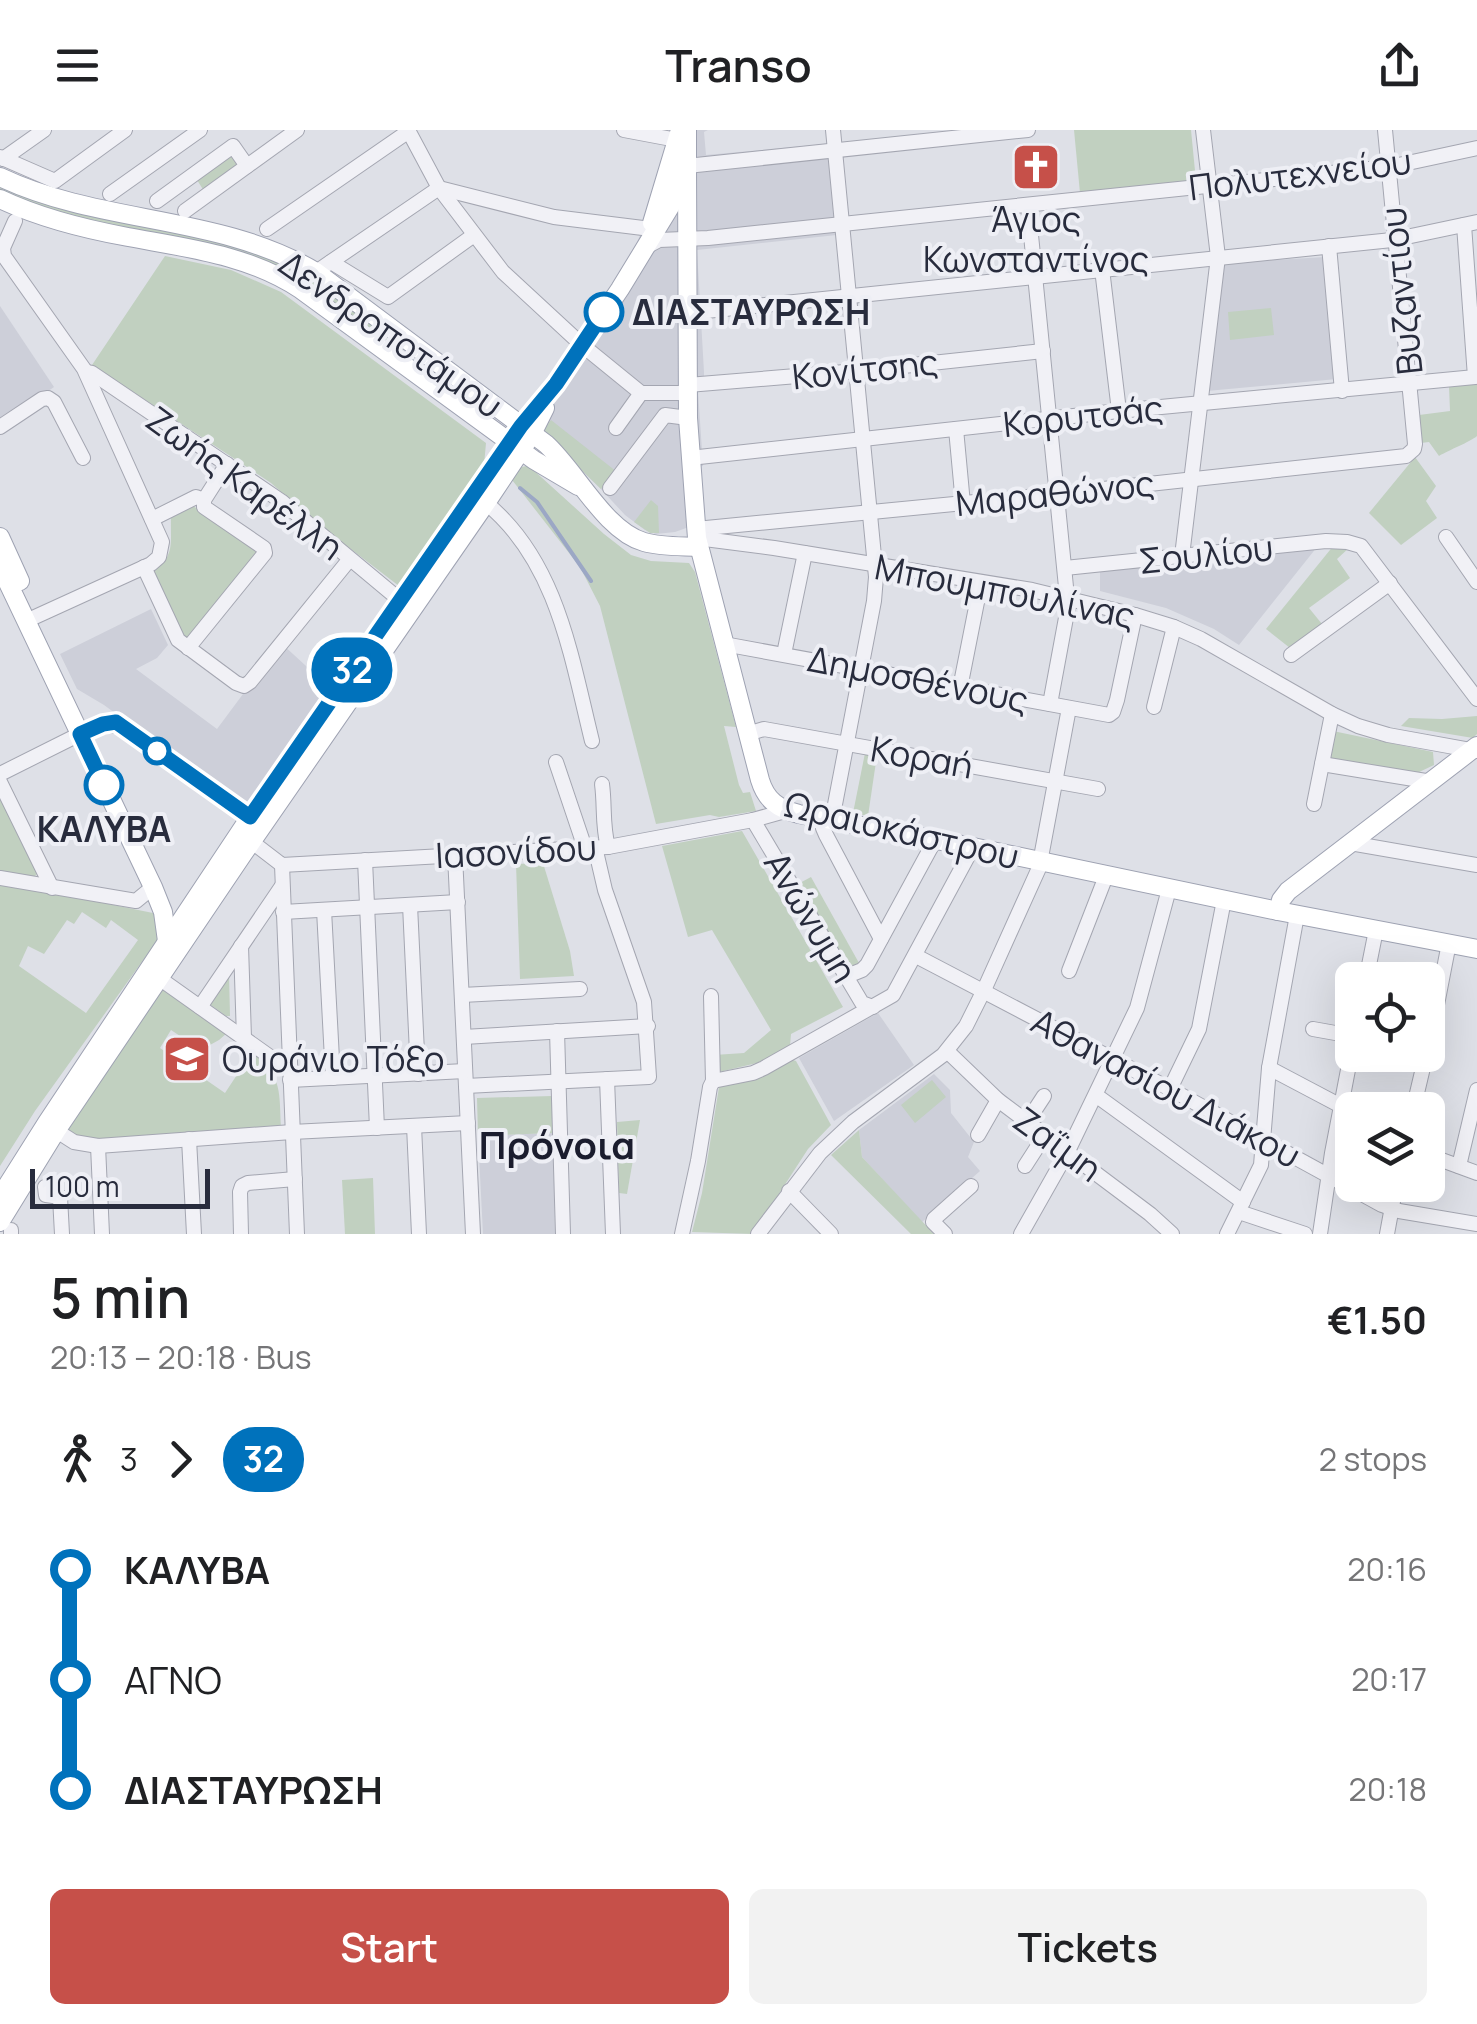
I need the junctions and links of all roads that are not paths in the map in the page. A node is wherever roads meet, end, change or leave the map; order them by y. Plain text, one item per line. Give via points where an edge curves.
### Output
1 (44, 130) edge
2 (125, 130) edge
3 (200, 130) edge
4 (297, 130) edge
5 (409, 130) edge
6 (624, 130) edge
7 (833, 130) edge
8 (1018, 130) edge
9 (1028, 130) edge
10 (1204, 130) edge
11 (1386, 130) edge
12 (681, 133) edge
13 (1477, 148) edge
14 (835, 152) junction
15 (1, 164) edge
16 (247, 166) junction
17 (679, 166) junction
18 (1389, 167) junction
19 (194, 176) junction
20 (1210, 185) junction
21 (439, 188) junction
22 (110, 194) dead end
23 (207, 196) junction
24 (0, 200) edge
25 (157, 202) dead end
26 (1028, 205) junction
27 (670, 207) junction
28 (186, 210) dead end
29 (15, 221) dead end
30 (842, 224) junction
31 (1471, 224) edge
32 (267, 228) dead end
33 (474, 234) junction
34 (648, 238) junction
35 (1396, 238) junction
36 (686, 239) junction
37 (1330, 246) junction
38 (1218, 257) junction
39 (323, 267) junction
40 (1102, 269) junction
41 (1035, 276) junction
42 (1473, 292) edge
43 (849, 297) junction
44 (688, 314) junction
45 (582, 345) junction
46 (1043, 351) junction
47 (856, 371) junction
48 (85, 372) junction
49 (1475, 377) edge
50 (1410, 384) junction
51 (688, 389) junction
52 (1342, 390) junction
53 (641, 392) junction
54 (1200, 403) junction
55 (1118, 411) junction
56 (688, 418) junction
57 (1050, 420) junction
58 (0, 428) edge
59 (616, 428) dead end
60 (527, 430) junction
61 (956, 430) junction
62 (863, 439) junction
63 (515, 447) junction
64 (1412, 451) joint
65 (82, 458) dead end
66 (690, 458) junction
67 (227, 464) junction
68 (1192, 478) junction
69 (583, 488) junction
70 (610, 488) dead end
71 (1057, 494) junction
72 (204, 500) junction
73 (486, 502) junction
74 (962, 504) junction
75 (870, 513) junction
76 (152, 518) junction
77 (0, 537) edge
78 (698, 538) junction
79 (1446, 538) dead end
80 (805, 553) junction
81 (1182, 556) junction
82 (349, 560) junction
83 (3, 566) edge
84 (876, 566) junction
85 (144, 567) junction
86 (1065, 568) junction
87 (982, 582) junction
88 (1477, 582) edge
89 (1390, 583) junction
90 (1067, 598) junction
91 (400, 601) junction
92 (1135, 615) junction
93 (31, 618) junction
94 (1174, 627) junction
95 (724, 644) junction
96 (188, 648) junction
97 (784, 654) junction
98 (1291, 655) dead end
99 (861, 669) junction
100 (960, 688) junction
101 (1477, 699) edge
102 (1050, 704) junction
103 (1154, 707) dead end
104 (1069, 708) junction
105 (1332, 714) junction
106 (80, 734) junction
107 (748, 734) junction
108 (592, 740) dead end
109 (847, 744) junction
110 (1475, 749) edge
111 (556, 762) dead end
112 (1322, 764) junction
113 (0, 774) edge
114 (1056, 781) junction
115 (0, 782) edge
116 (1432, 782) junction
117 (602, 784) dead end
118 (1098, 788) dead end
119 (1314, 804) dead end
120 (785, 810) junction
121 (828, 819) junction
122 (752, 820) junction
123 (257, 822) junction
124 (246, 838) junction
125 (935, 840) junction
126 (1350, 843) junction
127 (596, 847) junction
128 (974, 847) junction
129 (455, 855) junction
130 (364, 860) junction
131 (1040, 861) junction
132 (282, 865) junction
133 (1477, 865) edge
134 (1106, 876) junction
135 (0, 878) edge
136 (152, 886) junction
137 (282, 886) junction
138 (52, 888) junction
139 (1169, 889) junction
140 (1224, 900) junction
141 (458, 902) junction
142 (410, 905) junction
143 (367, 908) junction
144 (324, 910) junction
145 (1278, 911) junction
146 (284, 912) junction
147 (194, 914) junction
148 (1297, 915) junction
149 (1376, 930) junction
150 (881, 938) junction
151 (168, 941) junction
152 (1449, 944) junction
153 (242, 946) junction
154 (1477, 948) edge
155 (916, 956) junction
156 (1370, 962) edge
157 (1445, 964) edge
158 (1069, 971) dead end
159 (848, 976) junction
160 (159, 978) junction
161 (580, 989) dead end
162 (984, 990) junction
163 (462, 995) junction
164 (710, 996) dead end
165 (200, 1007) junction
166 (871, 1008) junction
167 (648, 1026) junction
168 (1314, 1029) dead end
169 (557, 1031) junction
170 (1335, 1033) edge
171 (464, 1037) junction
172 (244, 1038) junction
173 (947, 1051) junction
174 (1114, 1060) junction
175 (1269, 1068) junction
176 (418, 1074) junction
177 (290, 1076) junction
178 (374, 1076) junction
179 (333, 1078) junction
180 (465, 1079) junction
181 (606, 1079) junction
182 (558, 1081) junction
183 (714, 1081) junction
184 (1170, 1088) junction
185 (1477, 1090) edge
186 (1044, 1096) dead end
187 (1096, 1096) junction
188 (998, 1100) junction
189 (1335, 1110) edge
190 (1027, 1122) junction
191 (468, 1124) junction
192 (414, 1126) junction
193 (51, 1127) junction
194 (377, 1128) junction
195 (292, 1132) junction
196 (1044, 1134) junction
197 (978, 1135) dead end
198 (189, 1139) junction
199 (1264, 1141) junction
200 (98, 1146) junction
201 (1068, 1152) junction
202 (1335, 1152) edge
203 (1445, 1161) edge
204 (1024, 1166) dead end
205 (1459, 1166) junction
206 (1477, 1172) edge
207 (1329, 1176) junction
208 (295, 1180) junction
209 (971, 1186) dead end
210 (44, 1187) dead end
211 (788, 1191) junction
212 (0, 1196) edge
213 (1392, 1202) edge
214 (1241, 1207) junction
215 (1391, 1209) junction
216 (1477, 1224) edge
217 (7, 1229) edge
218 (62, 1234) edge
219 (102, 1234) edge
220 (194, 1234) edge
221 (242, 1234) edge
222 (297, 1234) edge
223 (419, 1234) edge
224 (473, 1234) edge
225 (563, 1234) edge
226 (613, 1234) edge
227 (682, 1234) edge
228 (758, 1234) edge
229 (831, 1234) edge
230 (945, 1234) edge
231 (1021, 1234) edge
232 (1172, 1234) edge
233 (1227, 1234) edge
234 (1305, 1234) edge
235 (1320, 1234) edge
236 (1387, 1234) edge

1 - 15 street
2 - 15 street via 55,180
3 - 22 street
4 - 16 street
5 - 21 street
5 - 32 street
6 - 12 street
7 - 14 street
8 - 9 street
8 - 14 street
10 - 20 street
11 - 18 street, Βυζαντίου
12 - 17 main road
13 - 18 street, Πολυτεχνείου
14 - 17 street
14 - 30 street
15 - 39 main road, Δενδροποτάμου via 37,194 233,237
16 - 19 street via 233,146
16 - 23 street
17 - 27 main road, Ωραιοκάστρου
17 - 34 main road
17 - 36 main road, Ωραιοκάστρου
18 - 20 street, Πολυτεχνείου
18 - 35 street, Βυζαντίου
19 - 23 street
19 - 25 street
20 - 26 street, Πολυτεχνείου
20 - 38 street
21 - 33 street
21 - 34 street, Πολυτεχνείου
21 - 39 street
23 - 28 street
24 - 63 main road, Δενδροποτάμου via 278,276
26 - 30 street, Πολυτεχνείου
26 - 41 street
27 - 34 main road
27 - 36 main road, Ωραιοκάστρου
29 - 48 street via 4,256
30 - 36 street, Πολυτεχνείου
30 - 43 street
31 - 35 street
31 - 42 street
33 - 39 street via 388,298
33 - 45 street via 503,272
34 - 36 street, Πολυτεχνείου
34 - 45 main road
35 - 37 street
35 - 50 street, Βυζαντίου
36 - 44 main road, Ωραιοκάστρου
37 - 38 street
37 - 52 street
38 - 40 street
38 - 54 street
39 - 60 main road, Δενδροποτάμου
40 - 41 street
40 - 55 street
41 - 43 street
41 - 46 street
42 - 49 street
43 - 44 street
43 - 47 street
44 - 51 main road, Ωραιοκάστρου
45 - 53 street
45 - 60 main road
46 - 47 street, Κονίτσης
46 - 57 street
47 - 51 street, Κονίτσης
47 - 62 street
48 - 67 street, Ζωής Καρέλλη
48 - 76 street
49 - 50 street, Κορυτσάς
50 - 52 street, Κορυτσάς
50 - 64 street, Βυζαντίου
51 - 53 street, Κονίτσης
51 - 56 main road, Ωραιοκάστρου
52 - 54 street, Κορυτσάς
53 - 59 street
54 - 55 street, Κορυτσάς
54 - 68 street
55 - 57 street, Κορυτσάς
56 - 66 main road, Ωραιοκάστρου
56 - 70 street via 666,414
57 - 61 street, Κορυτσάς
57 - 71 street
58 - 65 street via 48,398
60 - 63 main road
60 - 69 main road, Δενδροποτάμου via 561,458
61 - 62 street, Κορυτσάς
61 - 74 street
62 - 66 street, Κορυτσάς
62 - 75 street
63 - 69 main road, Δενδροποτάμου
63 - 73 main road
63 - 91 main road
64 - 68 street, Μαραθώνος
66 - 78 main road, Ωραιοκάστρου
67 - 72 street
67 - 82 street, Ζωής Καρέλλη
68 - 71 street, Μαραθώνος
68 - 81 street
69 - 78 main road, Δενδροποτάμου via 624,534 644,542
71 - 74 street, Μαραθώνος
71 - 86 street
72 - 76 street via 196,496
72 - 96 street via 204,507 265,553
73 - 108 street via 520,537 549,589
73 - 123 main road
74 - 75 street, Μαραθώνος
75 - 78 street, Μαραθώνος
75 - 84 street
76 - 85 street via 161,552
77 - 83 main road
78 - 80 street, Μπουμπουλίνας
78 - 95 main road, Ωραιοκάστρου
79 - 88 street
80 - 84 street, Μπουμπουλίνας
80 - 97 street
81 - 86 street, Σουλίου
81 - 89 street, Σουλίου via 1347,542 1361,546
82 - 91 street, Ζωής Καρέλλη
82 - 96 street via 244,686
83 - 93 main road
84 - 87 street, Μπουμπουλίνας
84 - 99 street
85 - 93 street
85 - 96 street
86 - 90 street
87 - 90 street, Μπουμπουλίνας
87 - 100 street
89 - 98 street
89 - 101 street
90 - 92 street, Μπουμπουλίνας
90 - 102 street
91 - 123 main road
92 - 94 street, Μπουμπουλίνας
92 - 104 street, Δημοσθένους via 1112,714
93 - 106 main road via 76,702
94 - 103 street
94 - 105 street, Μπουμπουλίνας
95 - 97 street, Δημοσθένους
95 - 107 main road, Ωραιοκάστρου
97 - 99 street, Δημοσθένους
99 - 100 street, Δημοσθένους
99 - 109 street
100 - 102 street, Δημοσθένους
102 - 104 street, Δημοσθένους
104 - 114 street
105 - 110 street, Μπουμπουλίνας via 1377,732
105 - 112 street
106 - 113 street
106 - 123 main road via 119,724
106 - 136 main road
107 - 109 street, Κοραή via 764,730
107 - 120 main road, Ωραιοκάστρου via 764,791
109 - 114 street, Κοραή
109 - 121 street
110 - 116 main road
111 - 127 street
112 - 116 street
112 - 119 street
114 - 118 street, Κοραή
114 - 131 street
115 - 138 street
116 - 126 main road
117 - 127 street
120 - 121 main road, Ωραιοκάστρου
120 - 122 street, Ιασονίδου
121 - 125 main road, Ωραιοκάστρου
121 - 150 street via 826,835
122 - 127 street, Ιασονίδου
122 - 159 street, Ανώνυμη
123 - 124 main road
124 - 132 street
124 - 147 main road
125 - 128 main road, Ωραιοκάστρου
125 - 150 street
126 - 133 street
126 - 145 main road via 1288,891
127 - 129 street, Ιασονίδου
127 - 167 street
128 - 131 main road, Ωραιοκάστρου
128 - 155 street
129 - 130 street, Ιασονίδου
129 - 141 street
130 - 132 street, Ιασονίδου
130 - 143 street
131 - 134 main road, Ωραιοκάστρου
131 - 162 street
132 - 137 street
134 - 139 main road, Ωραιοκάστρου
134 - 158 street
135 - 138 street
136 - 138 street via 136,901
136 - 147 main road
136 - 151 main road
137 - 146 street
137 - 153 street
139 - 140 main road, Ωραιοκάστρου
139 - 174 street via 1138,1008
140 - 145 main road, Ωραιοκάστρου
140 - 184 street via 1199,1030
141 - 142 street
141 - 163 street
142 - 143 street
142 - 176 street
143 - 144 street
143 - 178 street
144 - 146 street
144 - 179 street
145 - 148 main road, Ωραιοκάστρου
146 - 177 street
147 - 151 main road
147 - 160 main road
148 - 149 main road, Ωραιοκάστρου
148 - 175 street
149 - 152 main road, Ωραιοκάστρου
149 - 156 street
150 - 159 street via 862,970
151 - 193 main road
152 - 154 main road, Ωραιοκάστρου
152 - 157 street
153 - 165 street
153 - 172 street
155 - 162 street, Αθανασίου Διάκου
155 - 166 street via 893,995
159 - 166 street, Ανώνυμη
160 - 165 street
160 - 193 main road
161 - 163 street
162 - 173 street
162 - 174 street, Αθανασίου Διάκου
163 - 171 street
164 - 183 street
165 - 172 street
166 - 183 street via 757,1072
167 - 169 street
167 - 181 street via 650,1076
168 - 170 street
169 - 171 street
169 - 182 street
171 - 180 street
172 - 177 street
173 - 188 street, Ζαΐμη
173 - 211 street via 838,1134
174 - 184 street, Αθανασίου Διάκου
174 - 187 street
175 - 189 street
175 - 199 street
176 - 178 street
176 - 180 street
177 - 179 street
177 - 195 street
178 - 179 street
178 - 194 street
180 - 182 street
180 - 191 street
181 - 182 street
181 - 226 street
182 - 225 street
183 - 227 street
184 - 199 street, Αθανασίου Διάκου
185 - 205 street
186 - 190 street
187 - 201 street
187 - 214 street
188 - 190 street, Ζαΐμη
188 - 197 street
190 - 196 street, Ζαΐμη
191 - 192 street
191 - 224 street
192 - 194 street
192 - 223 street
193 - 200 street via 78,1144
193 - 212 main road
193 - 217 main road
194 - 195 street
195 - 198 street
195 - 208 street
196 - 201 street, Ζαΐμη
196 - 204 street
198 - 200 street
198 - 220 street
199 - 207 street, Αθανασίου Διάκου
199 - 214 street via 1261,1165
200 - 219 street
201 - 231 street
201 - 232 street, Ζαΐμη
202 - 207 street
203 - 205 street
205 - 206 street
207 - 215 street, Αθανασίου Διάκου
207 - 235 street
208 - 221 street via 242,1186
208 - 222 street
209 - 230 street via 934,1219
210 - 218 street via 46,1195 60,1197
211 - 228 street
211 - 229 street
213 - 215 street
214 - 233 street
214 - 234 street
215 - 216 street, Αθανασίου Διάκου
215 - 236 street

